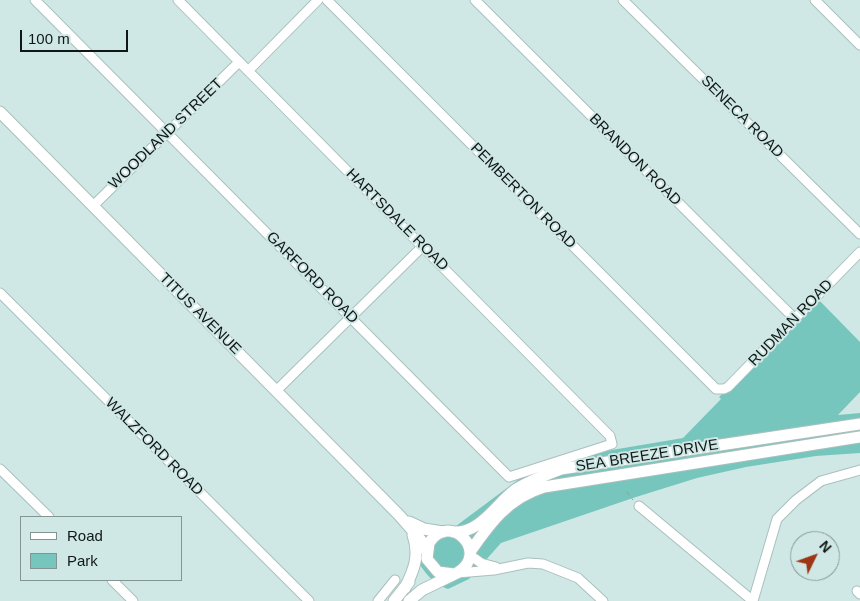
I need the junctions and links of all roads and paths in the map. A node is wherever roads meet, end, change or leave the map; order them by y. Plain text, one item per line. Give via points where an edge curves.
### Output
1 (35, 0) edge
2 (178, 0) edge
3 (318, 0) edge
4 (328, 0) edge
5 (475, 0) edge
6 (623, 0) edge
7 (815, 0) edge
8 (860, 45) edge
9 (239, 62) junction
10 (248, 71) junction
11 (0, 112) edge
12 (167, 133) junction
13 (93, 206) junction
14 (860, 234) edge
15 (423, 246) junction
16 (860, 252) edge
17 (0, 293) edge
18 (352, 318) junction
19 (795, 319) junction
20 (719, 390) joint
21 (276, 391) junction
22 (860, 424) edge
23 (860, 437) edge
24 (613, 441) joint
25 (0, 469) edge
26 (860, 470) edge
27 (627, 492) dead end
28 (639, 506) joint
29 (48, 516) edge
30 (403, 519) junction
31 (448, 532) junction
32 (426, 553) junction
33 (470, 554) junction
34 (506, 567) junction
35 (455, 573) junction
36 (395, 580) dead end
37 (113, 581) edge
38 (405, 588) junction
39 (133, 601) edge
40 (308, 601) edge
41 (378, 601) edge
42 (394, 601) edge
43 (409, 601) edge
44 (603, 601) edge
45 (753, 601) edge

1 - 12 street, GARFORD ROAD
2 - 9 street, HARTSDALE ROAD
3 - 10 street
4 - 20 street, PEMBERTON ROAD
5 - 19 street, BRANDON ROAD
6 - 14 street, SENECA ROAD
7 - 8 street
9 - 10 street, HARTSDALE ROAD
9 - 12 street, WOODLAND STREET
10 - 15 street, HARTSDALE ROAD
11 - 13 main road, TITUS AVENUE
12 - 13 street, WOODLAND STREET
12 - 18 street, GARFORD ROAD
13 - 21 main road, TITUS AVENUE
15 - 18 street
15 - 24 street, HARTSDALE ROAD
16 - 19 street, RUDMAN ROAD
17 - 40 street, WALZFORD ROAD
18 - 21 street
18 - 24 street, GARFORD ROAD via 509,477 608,447
19 - 20 street, RUDMAN ROAD via 728,387
21 - 30 main road, TITUS AVENUE
22 - 31 main road, SEA BREEZE DRIVE via 561,470 518,488 474,527
23 - 33 main road, SEA BREEZE DRIVE via 544,487 523,496 499,513
25 - 29 street
26 - 45 street via 821,481 777,519
27 - 28 path
28 - 45 street
30 - 31 main road, TITUS AVENUE via 420,528
30 - 32 main road, TITUS AVENUE
30 - 38 main road via 417,551 415,567
31 - 32 main road via 432,538
31 - 33 main road via 466,540
32 - 35 main road via 435,570
32 - 38 main road via 422,565
33 - 34 street via 484,564
33 - 35 main road via 465,566
34 - 35 street
34 - 44 street via 535,562 557,568 582,580
35 - 43 main road via 418,592
36 - 41 street
37 - 39 street
38 - 42 main road

